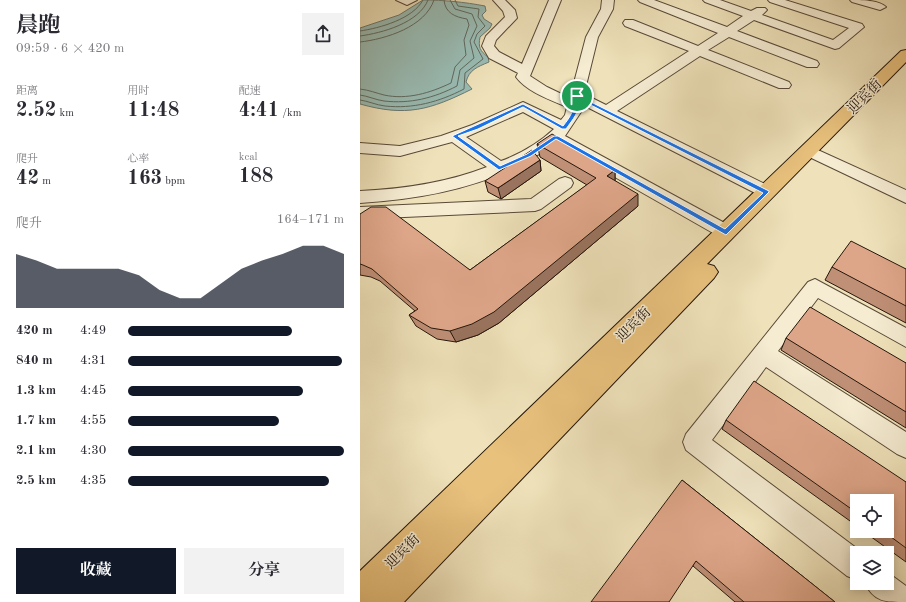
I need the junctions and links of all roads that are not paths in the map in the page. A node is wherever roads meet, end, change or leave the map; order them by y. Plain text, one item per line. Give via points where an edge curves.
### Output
1 (402, 0) edge
2 (411, 0) edge
3 (499, 0) edge
4 (555, 0) edge
5 (608, 0) edge
6 (644, 0) edge
7 (709, 0) edge
8 (775, 0) edge
9 (856, 0) edge
10 (880, 7) dead end
11 (752, 16) junction
12 (629, 23) dead end
13 (727, 32) junction
14 (699, 51) junction
15 (906, 54) edge
16 (812, 64) dead end
17 (906, 70) edge
18 (525, 71) junction
19 (784, 85) dead end
20 (577, 101) junction
21 (607, 111) junction
22 (560, 132) junction
23 (454, 136) junction
24 (360, 148) edge
25 (815, 154) junction
26 (499, 168) junction
27 (565, 182) dead end
28 (767, 192) junction
29 (360, 197) edge
30 (906, 197) edge
31 (360, 213) edge
32 (726, 232) junction
33 (906, 338) edge
34 (764, 354) junction
35 (906, 446) edge
36 (850, 561) edge
37 (888, 590) edge
38 (360, 593) edge
39 (382, 602) edge
40 (903, 602) edge

1 - 2 street
3 - 18 street via 509,10 511,18 490,39 488,46 494,55
4 - 18 street
5 - 20 street via 607,9 592,37
6 - 13 street
7 - 11 street
8 - 11 street
8 - 11 street via 858,27 835,44
9 - 10 street
11 - 13 street
12 - 14 street
13 - 14 street
13 - 16 street
14 - 19 street
14 - 21 street
15 - 25 main road, 迎宾街
17 - 25 main road, 迎宾街
18 - 20 street via 523,77 531,84 552,96
20 - 21 street
20 - 22 street via 575,114
21 - 28 street
22 - 23 street via 523,106
22 - 26 street via 529,155
22 - 32 street
23 - 24 street via 400,151
23 - 26 street
25 - 28 main road, 迎宾街
25 - 30 street
25 - 39 main road, 迎宾街
26 - 29 street via 416,192
27 - 31 street via 535,205
28 - 32 main road, 迎宾街
32 - 38 main road, 迎宾街
33 - 34 street via 815,287
34 - 35 street
34 - 36 street via 695,442
37 - 40 street

